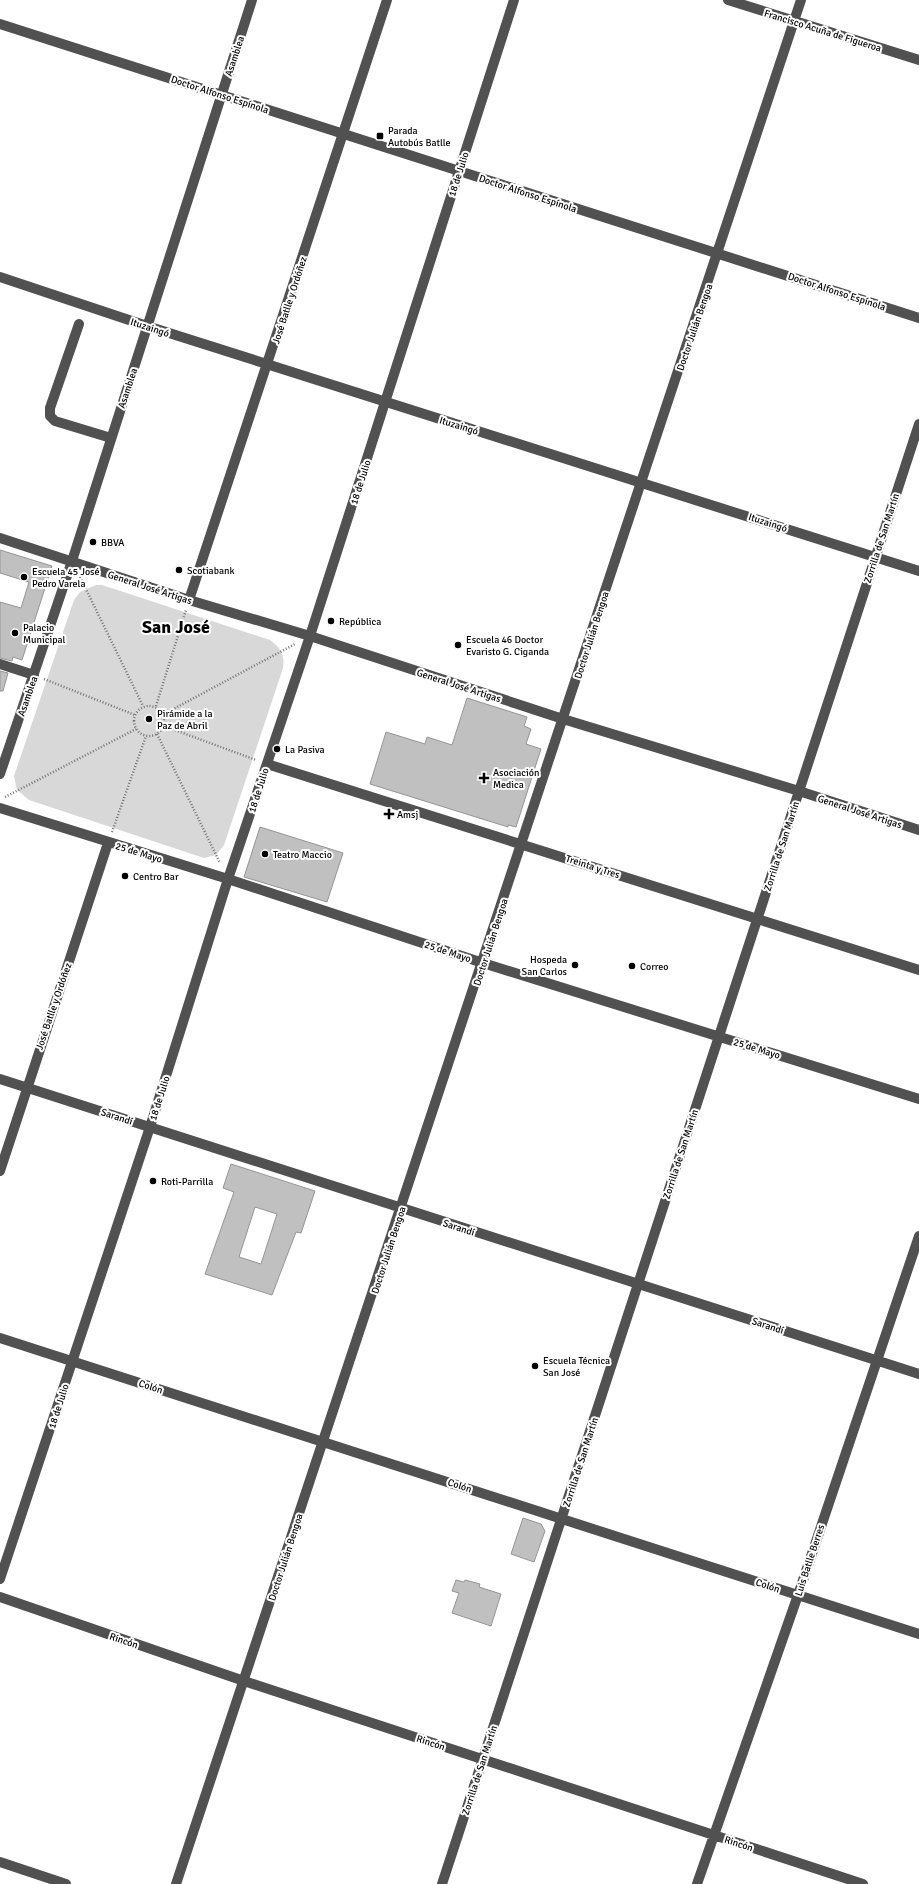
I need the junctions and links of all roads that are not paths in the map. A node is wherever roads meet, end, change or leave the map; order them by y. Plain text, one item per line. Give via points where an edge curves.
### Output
1 (252, 0) edge
2 (387, 0) edge
3 (514, 0) edge
4 (728, 0) edge
5 (801, 0) edge
6 (794, 21) junction
7 (0, 24) edge
8 (919, 60) edge
9 (221, 94) junction
10 (343, 134) junction
11 (459, 171) junction
12 (718, 253) junction
13 (0, 277) edge
14 (919, 318) edge
15 (79, 324) dead end
16 (147, 326) junction
17 (267, 364) junction
18 (386, 402) junction
19 (919, 424) edge
20 (111, 438) junction
21 (642, 482) junction
22 (0, 538) edge
23 (875, 557) junction
24 (72, 561) junction
25 (919, 571) edge
26 (189, 600) junction
27 (310, 636) junction
28 (0, 664) edge
29 (34, 676) junction
30 (563, 719) junction
31 (267, 764) junction
32 (0, 774) edge
33 (799, 791) junction
34 (0, 808) edge
35 (919, 830) edge
36 (108, 843) junction
37 (522, 843) junction
38 (228, 879) junction
39 (758, 918) junction
40 (483, 963) junction
41 (919, 970) edge
42 (719, 1036) junction
43 (0, 1079) edge
44 (26, 1087) junction
45 (919, 1099) edge
46 (150, 1127) junction
47 (0, 1171) edge
48 (401, 1208) junction
49 (919, 1236) edge
50 (638, 1284) junction
51 (0, 1338) edge
52 (876, 1360) junction
53 (73, 1361) junction
54 (919, 1374) edge
55 (324, 1441) junction
56 (562, 1518) junction
57 (0, 1579) edge
58 (798, 1595) junction
59 (0, 1597) edge
60 (919, 1634) edge
61 (244, 1681) junction
62 (483, 1758) junction
63 (713, 1835) junction
64 (0, 1862) edge
65 (66, 1884) edge
66 (176, 1884) edge
67 (442, 1884) edge
68 (697, 1884) edge
69 (863, 1884) edge

1 - 9 street, Asamblea
2 - 10 street, José Batlle y Ordóñez
3 - 11 street, 18 de Julio
4 - 6 street, Francisco Acuña de Figueroa
5 - 6 street, Doctor Julián Bengoa
6 - 8 street, Francisco Acuña de Figueroa
6 - 12 street, Doctor Julián Bengoa
7 - 9 street, Doctor Alfonso Espínola
9 - 10 street, Doctor Alfonso Espínola
9 - 16 street, Asamblea
10 - 11 street, Doctor Alfonso Espínola
10 - 17 street, José Batlle y Ordóñez
11 - 12 street, Doctor Alfonso Espínola
11 - 18 street, 18 de Julio
12 - 14 street, Doctor Alfonso Espínola
12 - 21 street, Doctor Julián Bengoa
13 - 16 street, Ituzaingó
15 - 20 street via 50,408 50,416 55,421
16 - 17 street, Ituzaingó
16 - 20 street, Asamblea
17 - 18 street, Ituzaingó
17 - 26 street, José Batlle y Ordóñez
18 - 21 street, Ituzaingó
18 - 27 street, 18 de Julio
19 - 23 street, Zorrilla de San Martín
20 - 24 street, Asamblea
21 - 23 street, Ituzaingó
21 - 30 street, Doctor Julián Bengoa
22 - 24 street, General José Artigas
23 - 25 street, Ituzaingó
23 - 33 street, Zorrilla de San Martín
24 - 26 street, General José Artigas
24 - 29 street, Asamblea
26 - 27 street, General José Artigas
27 - 30 street, General José Artigas
27 - 31 street, 18 de Julio
28 - 29 street
29 - 32 street, Asamblea
30 - 33 street, General José Artigas
30 - 37 street, Doctor Julián Bengoa
31 - 37 street, Treinta y Tres
31 - 38 street, 18 de Julio
33 - 35 street, General José Artigas
33 - 39 street, Zorrilla de San Martín
34 - 36 street, 25 de Mayo
36 - 38 street, 25 de Mayo
36 - 44 street, José Batlle y Ordóñez
37 - 39 street, Treinta y Tres
37 - 40 street, Doctor Julián Bengoa
38 - 40 street, 25 de Mayo
38 - 46 street, 18 de Julio
39 - 41 street, Treinta y Tres
39 - 42 street, Zorrilla de San Martín
40 - 42 street, 25 de Mayo
40 - 48 street, Doctor Julián Bengoa
42 - 45 street, 25 de Mayo
42 - 50 street, Zorrilla de San Martín
43 - 44 street, Sarandí
44 - 46 street, Sarandí
44 - 47 street, José Batlle y Ordóñez
46 - 48 street, Sarandí
46 - 53 street, 18 de Julio
48 - 50 street, Sarandí
48 - 55 street, Doctor Julián Bengoa
49 - 52 street, Luis Batlle Berres
50 - 52 street, Sarandí
50 - 56 street, Zorrilla de San Martín
51 - 53 street, Colón
52 - 54 street, Sarandí
52 - 58 street, Luis Batlle Berres
53 - 55 street, Colón
53 - 57 street, 18 de Julio
55 - 56 street, Colón
55 - 61 street, Doctor Julián Bengoa
56 - 58 street, Colón
56 - 62 street, Zorrilla de San Martín
58 - 60 street, Colón
58 - 63 street, Luis Batlle Berres
59 - 61 street, Rincón
61 - 62 street, Rincón
61 - 66 street, Doctor Julián Bengoa
62 - 63 street, Rincón
62 - 67 street, Zorrilla de San Martín
63 - 68 street, Luis Batlle Berres
63 - 69 street, Rincón
64 - 65 street

